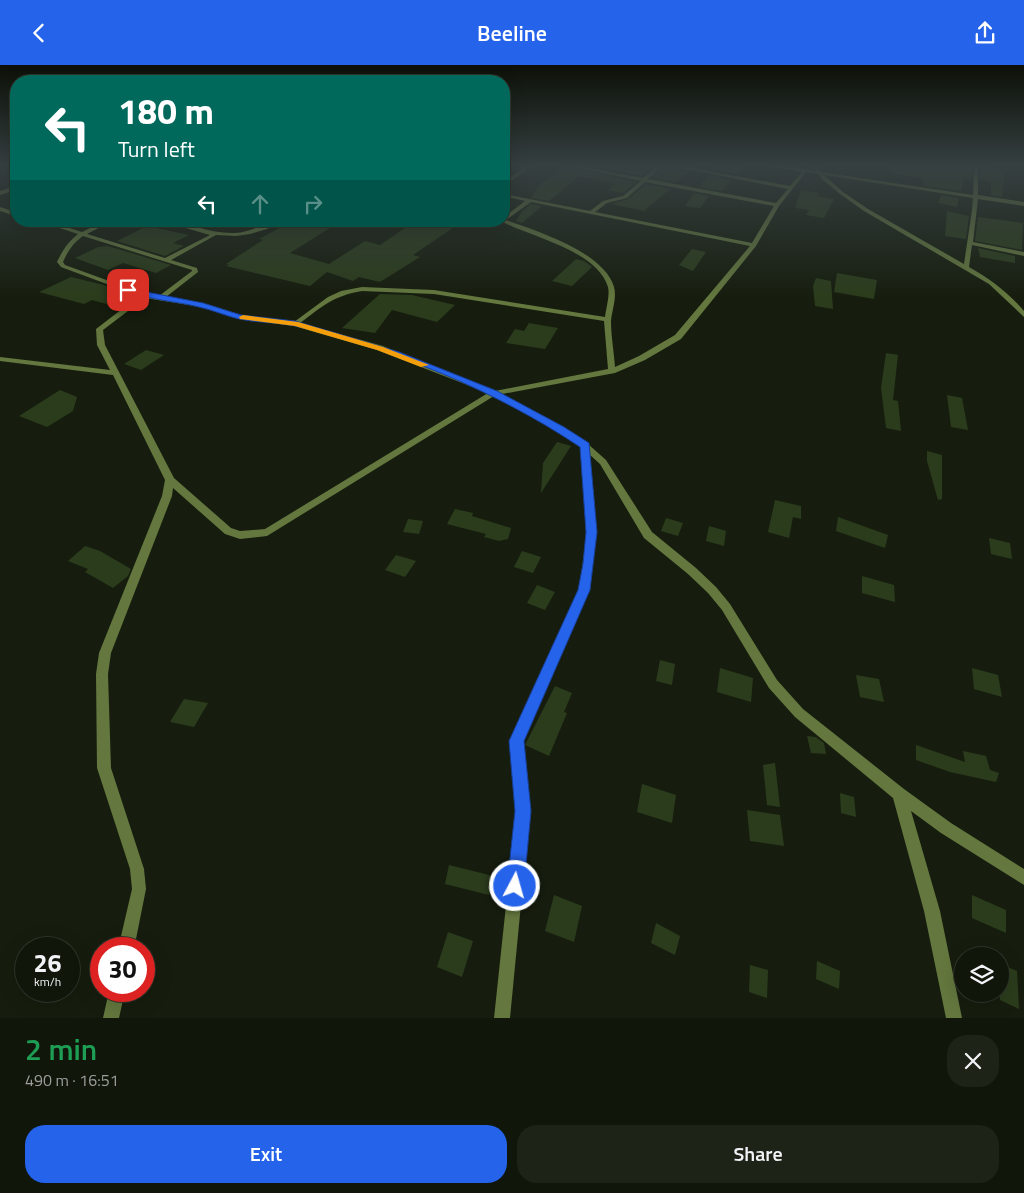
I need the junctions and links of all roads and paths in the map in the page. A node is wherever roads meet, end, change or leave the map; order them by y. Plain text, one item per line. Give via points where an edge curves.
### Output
1 (589, 210) edge
2 (774, 210) edge
3 (867, 210) edge
4 (973, 210) edge
5 (592, 211) joint
6 (510, 222) edge
7 (62, 227) edge
8 (95, 227) edge
9 (185, 227) edge
10 (267, 227) edge
11 (81, 233) junction
12 (213, 235) junction
13 (970, 243) junction
14 (754, 245) junction
15 (1024, 254) edge
16 (166, 260) junction
17 (966, 269) junction
18 (144, 296) junction
19 (162, 297) junction
20 (1024, 315) edge
21 (608, 320) junction
22 (295, 324) junction
23 (0, 359) edge
24 (612, 371) junction
25 (115, 373) junction
26 (494, 393) junction
27 (585, 446) junction
28 (170, 480) junction
29 (899, 794) junction
30 (1024, 878) edge
31 (129, 937) edge
32 (115, 1002) edge
33 (111, 1018) edge
34 (502, 1018) edge
35 (954, 1018) edge

1 - 5 street
2 - 14 street
3 - 17 street
4 - 13 street
5 - 14 street
6 - 21 street via 568,247 608,276 612,289
7 - 11 street
8 - 11 street
9 - 12 street
10 - 12 street via 250,234
11 - 16 street
11 - 18 street via 66,248 60,262 63,266
12 - 16 street
13 - 15 street
13 - 17 street
14 - 24 street via 678,337
16 - 19 street via 196,271
17 - 20 street via 991,283
18 - 19 street
18 - 25 street via 99,329 101,345
19 - 22 street via 240,317
21 - 22 street via 434,292 362,289 330,298
21 - 24 street
22 - 26 street via 396,354
23 - 25 street
24 - 26 street
25 - 28 street
26 - 27 street
26 - 28 street via 267,532 240,535 228,531
27 - 29 street via 603,462 648,535 692,571 726,607 780,691 799,713
27 - 34 street via 592,532 584,590 516,741 523,811
28 - 31 street via 167,496 105,653 102,674 104,768 137,869 139,889
29 - 30 street
29 - 35 street via 932,911
32 - 33 street

